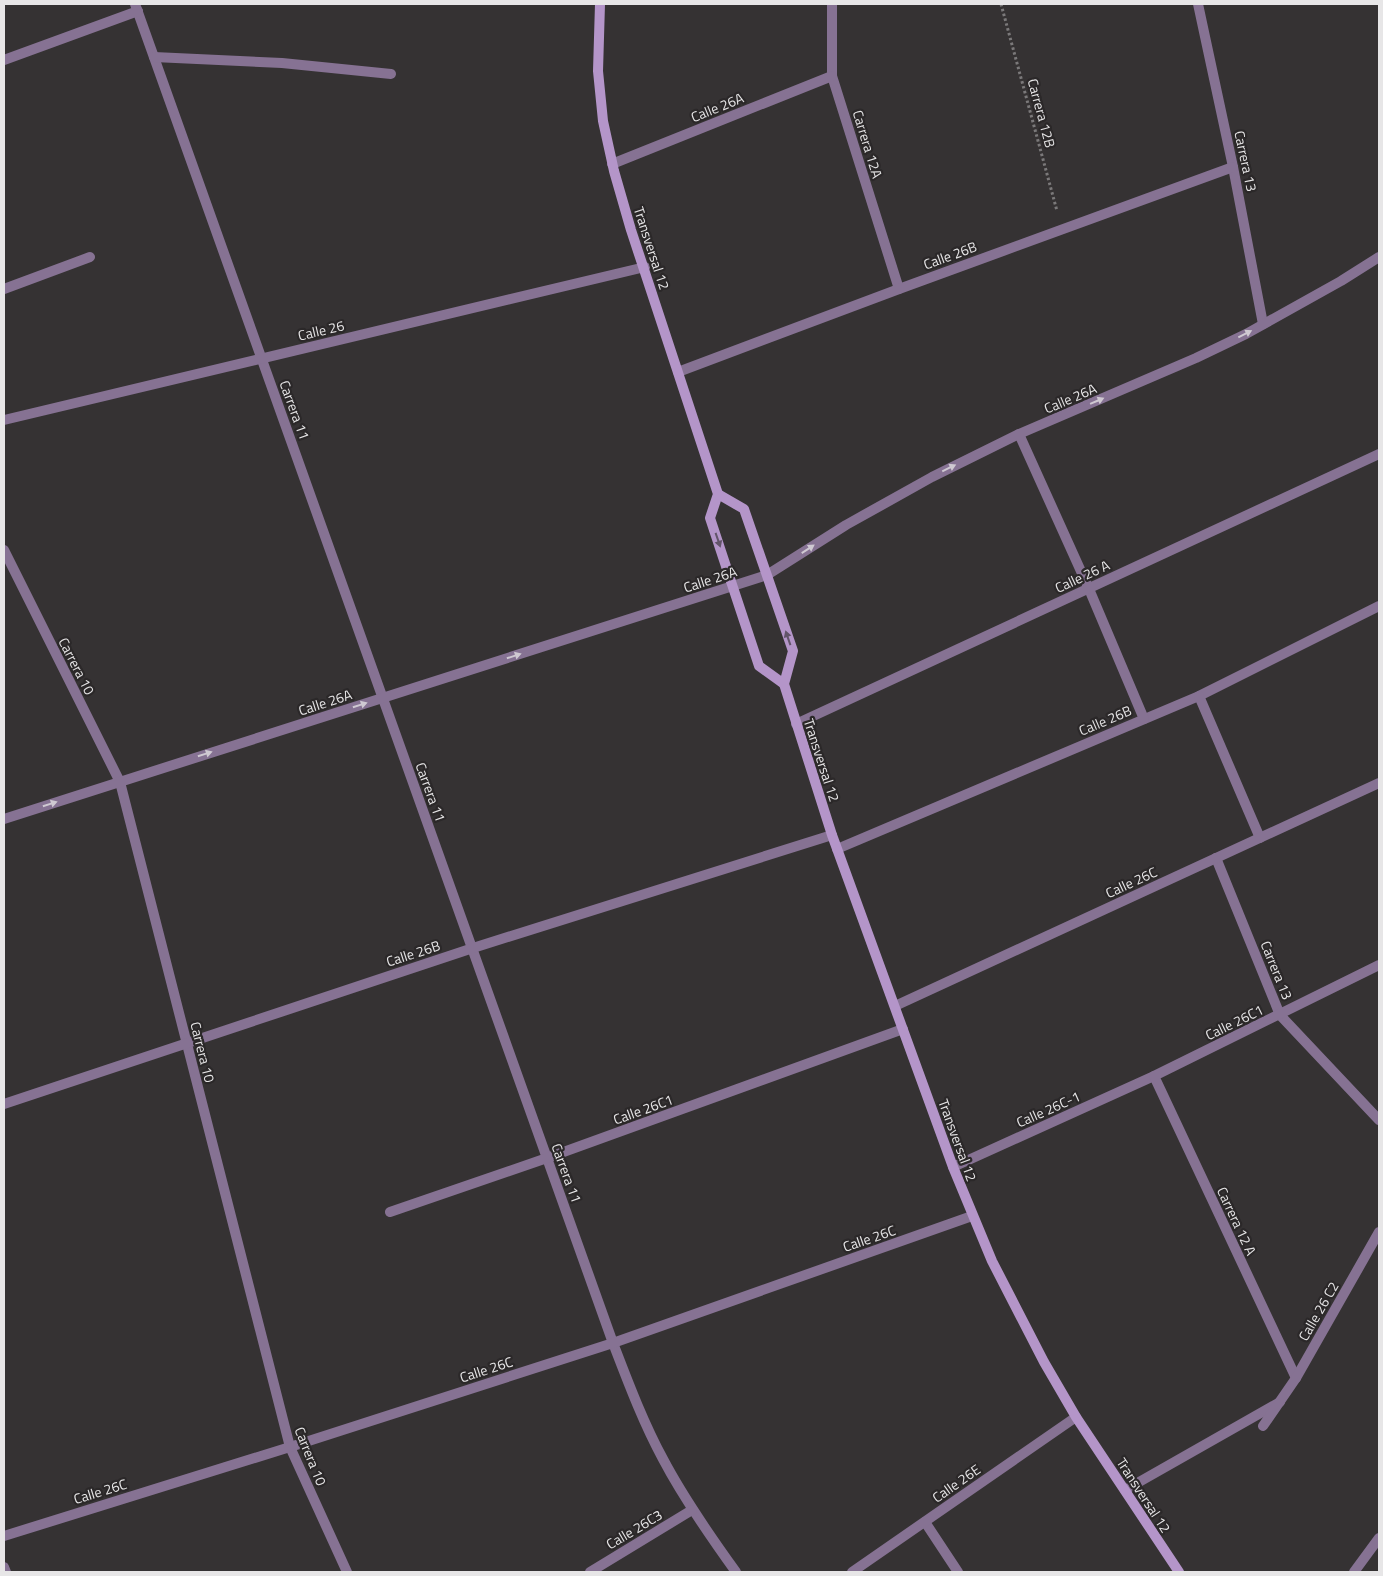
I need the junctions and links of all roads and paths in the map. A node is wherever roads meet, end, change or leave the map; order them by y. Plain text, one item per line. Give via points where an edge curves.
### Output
1 (600, 4) edge
2 (832, 4) edge
3 (1001, 4) edge
4 (1198, 4) edge
5 (136, 8) edge
6 (154, 57) junction
7 (4, 60) edge
8 (391, 74) dead end
9 (832, 76) junction
10 (612, 164) junction
11 (1233, 167) junction
12 (1062, 228) junction
13 (1379, 256) edge
14 (90, 257) dead end
15 (644, 267) junction
16 (4, 289) edge
17 (899, 289) junction
18 (1263, 324) junction
19 (262, 358) junction
20 (678, 372) junction
21 (4, 420) edge
22 (1019, 434) junction
23 (1379, 454) edge
24 (718, 494) junction
25 (4, 550) edge
26 (767, 575) junction
27 (733, 586) junction
28 (1089, 589) junction
29 (1379, 606) edge
30 (784, 684) junction
31 (1199, 696) junction
32 (383, 697) junction
33 (1144, 719) junction
34 (796, 724) junction
35 (120, 782) junction
36 (1379, 783) edge
37 (4, 819) edge
38 (832, 834) junction
39 (1260, 838) junction
40 (837, 849) junction
41 (1216, 858) junction
42 (472, 948) junction
43 (1379, 965) edge
44 (895, 1006) junction
45 (1280, 1015) junction
46 (903, 1029) junction
47 (186, 1043) junction
48 (1154, 1076) junction
49 (4, 1104) edge
50 (1379, 1120) edge
51 (547, 1158) junction
52 (953, 1167) junction
53 (390, 1212) dead end
54 (972, 1216) junction
55 (1379, 1232) edge
56 (613, 1343) junction
57 (1296, 1378) junction
58 (1280, 1402) junction
59 (1076, 1417) junction
60 (1263, 1426) dead end
61 (290, 1447) junction
62 (1125, 1490) junction
63 (692, 1510) junction
64 (925, 1522) junction
65 (4, 1536) edge
66 (1379, 1538) edge
67 (4, 1567) edge
68 (6, 1572) edge
69 (348, 1572) edge
70 (590, 1572) edge
71 (736, 1572) edge
72 (852, 1572) edge
73 (958, 1572) edge
74 (1179, 1572) edge
75 (1354, 1572) edge

1 - 10 main road, Transversal 12 via 598,71
2 - 9 street, Carrera 12A
3 - 12 path, Carrera 12B
4 - 11 street, Carrera 13
5 - 6 street, Carrera 11
5 - 7 street
6 - 8 street via 282,63
6 - 19 street, Carrera 11
9 - 10 street, Calle 26A
9 - 17 street, Carrera 12A
10 - 15 main road, Transversal 12
11 - 12 street, Calle 26B
11 - 18 street, Carrera 13
12 - 17 street, Calle 26B
13 - 18 street, Calle 26A
14 - 16 street
15 - 19 street, Calle 26
15 - 20 main road, Transversal 12
17 - 20 street, Calle 26B
22 -> 18 street, Calle 26A via 1196,358
19 - 21 street, Calle 26
19 - 32 street, Carrera 11
20 - 24 main road, Transversal 12
26 -> 22 street, Calle 26A via 923,481
22 - 28 street
23 - 28 street, Calle 26 A
24 - 26 main road via 744,509
24 -> 27 main road via 710,518
25 - 35 street, Carrera 10
26 - 27 street, Calle 26A
30 -> 26 main road via 793,651
27 - 30 main road via 760,666
32 -> 27 street, Calle 26A
28 - 33 street
28 - 34 street, Calle 26 A
29 - 31 street, Calle 26B
30 - 34 main road, Transversal 12
31 - 33 street, Calle 26B
31 - 39 street
35 -> 32 street, Calle 26A
32 - 42 street, Carrera 11
33 - 40 street, Calle 26B
34 - 38 main road, Transversal 12
37 -> 35 street, Calle 26A
35 - 47 street, Carrera 10
36 - 39 street, Calle 26C
38 - 40 main road, Transversal 12
38 - 42 street, Calle 26B
39 - 41 street, Calle 26C
40 - 44 main road, Transversal 12
41 - 44 street, Calle 26C
41 - 45 street, Carrera 13
42 - 47 street, Calle 26B
42 - 51 street, Carrera 11
43 - 45 street, Calle 26C1
44 - 46 main road, Transversal 12
45 - 48 street, Calle 26C1
45 - 50 street, Carrera 13
46 - 51 street, Calle 26C1
46 - 52 main road, Transversal 12
47 - 49 street, Calle 26B
47 - 61 street, Carrera 10
48 - 52 street, Calle 26C-1
48 - 57 street, Carrera 12 A
51 - 53 street, Calle 26C1
51 - 56 street, Carrera 11
52 - 54 main road, Transversal 12
54 - 56 street, Calle 26C
54 - 59 main road, Transversal 12 via 1012,1302
55 - 57 street, Calle 26 C2
56 - 61 street, Calle 26C
56 - 63 street, Carrera 11 via 642,1417
57 - 58 street, Calle 26 C2
58 - 60 street, Calle 26 C2
58 - 62 street, Calle 26 C2
59 - 62 main road, Transversal 12
59 - 64 street, Calle 26E
61 - 65 street, Calle 26C
61 - 69 street, Carrera 10
62 - 74 main road, Transversal 12
63 - 70 street, Calle 26C3
63 - 71 street, Carrera 11
64 - 72 street, Calle 26E
64 - 73 street
66 - 75 street
67 - 68 street

